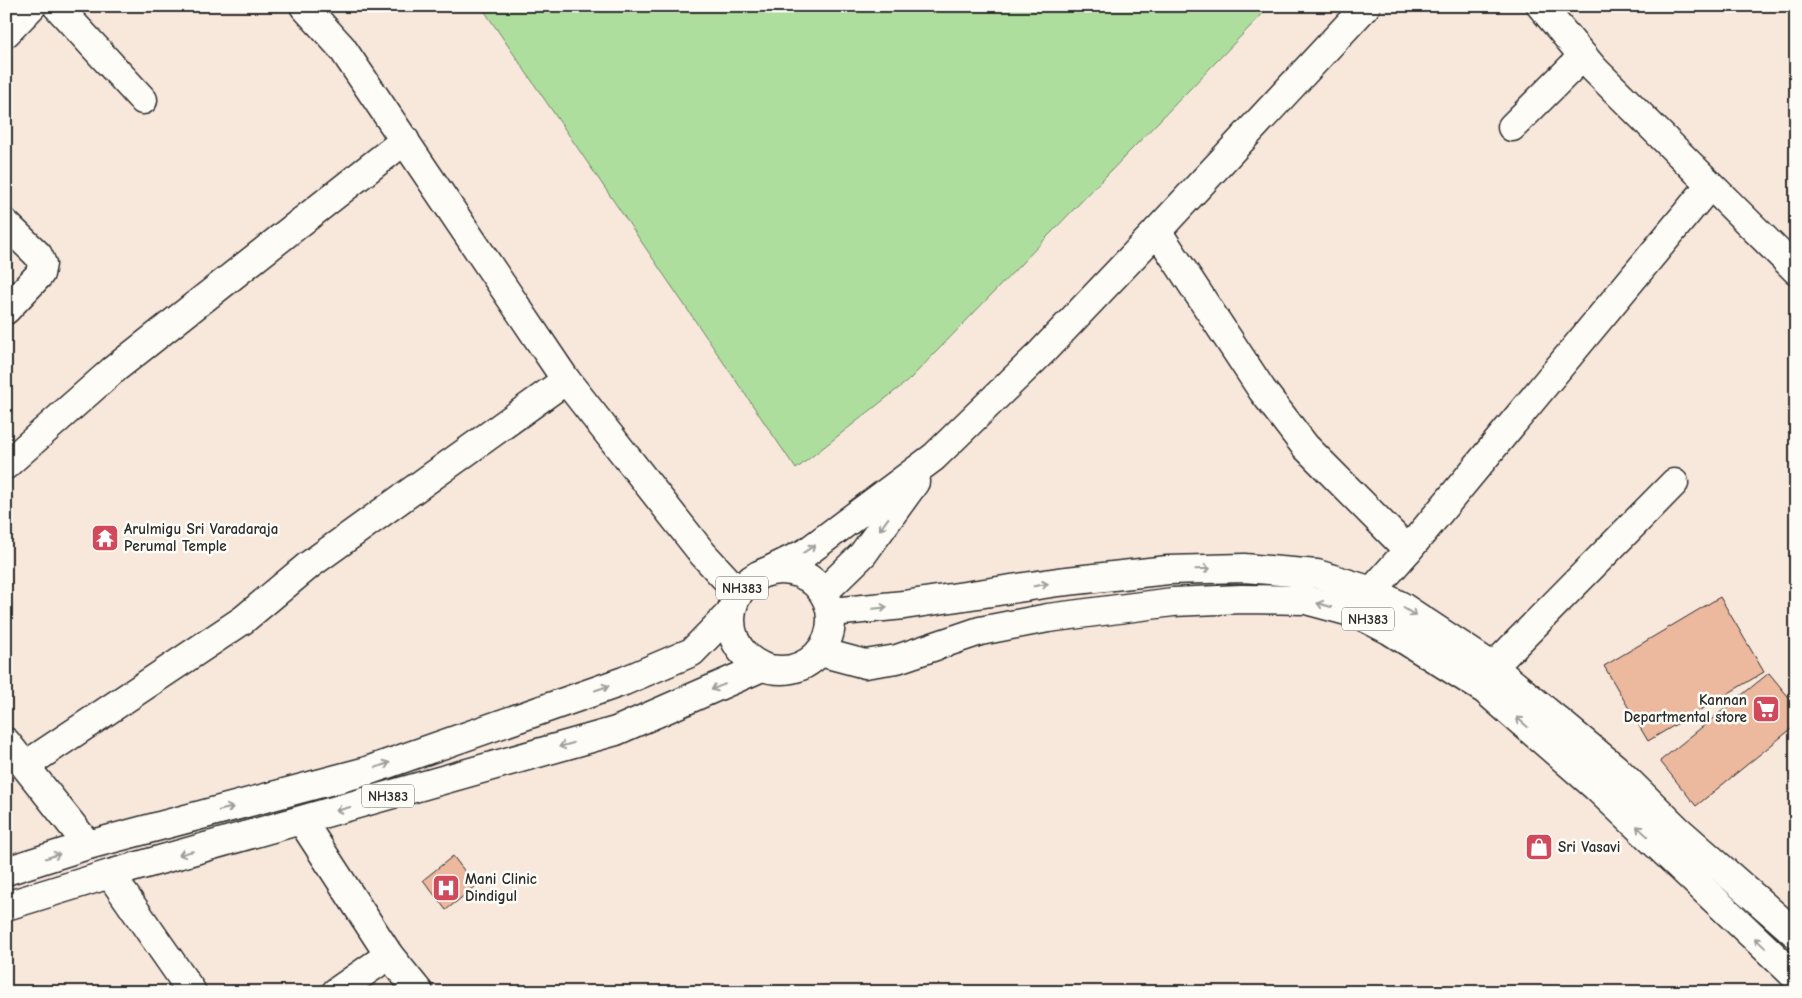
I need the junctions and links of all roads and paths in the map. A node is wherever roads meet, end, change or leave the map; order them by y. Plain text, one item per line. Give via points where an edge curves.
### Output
1 (32, 6) edge
2 (57, 6) edge
3 (304, 6) edge
4 (1366, 6) edge
5 (1541, 6) edge
6 (6, 33) edge
7 (1583, 56) junction
8 (143, 100) dead end
9 (1512, 126) dead end
10 (405, 140) junction
11 (1710, 185) junction
12 (6, 224) edge
13 (1157, 232) junction
14 (1796, 270) edge
15 (6, 310) edge
16 (566, 380) junction
17 (934, 457) junction
18 (6, 465) edge
19 (1674, 483) dead end
20 (1408, 550) junction
21 (766, 572) junction
22 (1372, 590) junction
23 (734, 602) junction
24 (828, 602) junction
25 (820, 652) junction
26 (762, 667) junction
27 (1493, 667) junction
28 (6, 742) edge
29 (26, 765) junction
30 (302, 821) junction
31 (88, 845) junction
32 (6, 870) edge
33 (110, 874) junction
34 (6, 906) edge
35 (1796, 934) edge
36 (388, 955) junction
37 (1796, 977) edge
38 (192, 992) edge
39 (336, 992) edge
40 (419, 992) edge

1 - 6 main road
2 - 8 main road
3 - 10 main road via 342,48
4 - 13 main road
5 - 7 main road
7 - 9 main road
7 - 11 main road
10 - 16 main road
10 - 18 main road via 112,372
11 - 14 main road
11 - 20 main road
12 - 15 main road via 38,255 42,264 40,274
13 - 17 main road via 1042,352
13 - 20 main road via 1262,390 1305,446
16 - 23 main road via 703,554
16 - 29 main road via 309,565 243,620
21 -> 17 main road via 807,552
17 -> 24 main road
19 - 27 main road
20 - 22 main road
21 - 23 main road, NH383 via 752,578
21 - 24 main road, NH383 via 785,568 810,577
24 -> 22 main road, NH383 via 904,606 1058,582 1177,570 1244,568 1317,574
22 -> 27 main road, NH383
23 - 26 main road, NH383 via 732,636 745,656
31 -> 23 main road, NH383 via 367,771 624,680 692,652
24 - 25 main road via 830,633
25 - 26 main road via 804,665 783,671
37 -> 25 main road, NH383 via 1596,788 1485,690 1358,614 1306,600 1173,602 1048,618 980,631 897,659 865,664
26 -> 30 main road, NH383 via 616,731
27 - 35 main road, NH383 via 1615,768
28 - 29 main road
29 - 31 main road
30 -> 33 main road, NH383
30 - 36 main road
32 -> 31 main road, NH383
33 - 34 main road, NH383
33 - 38 main road
36 - 39 main road
36 - 40 main road

